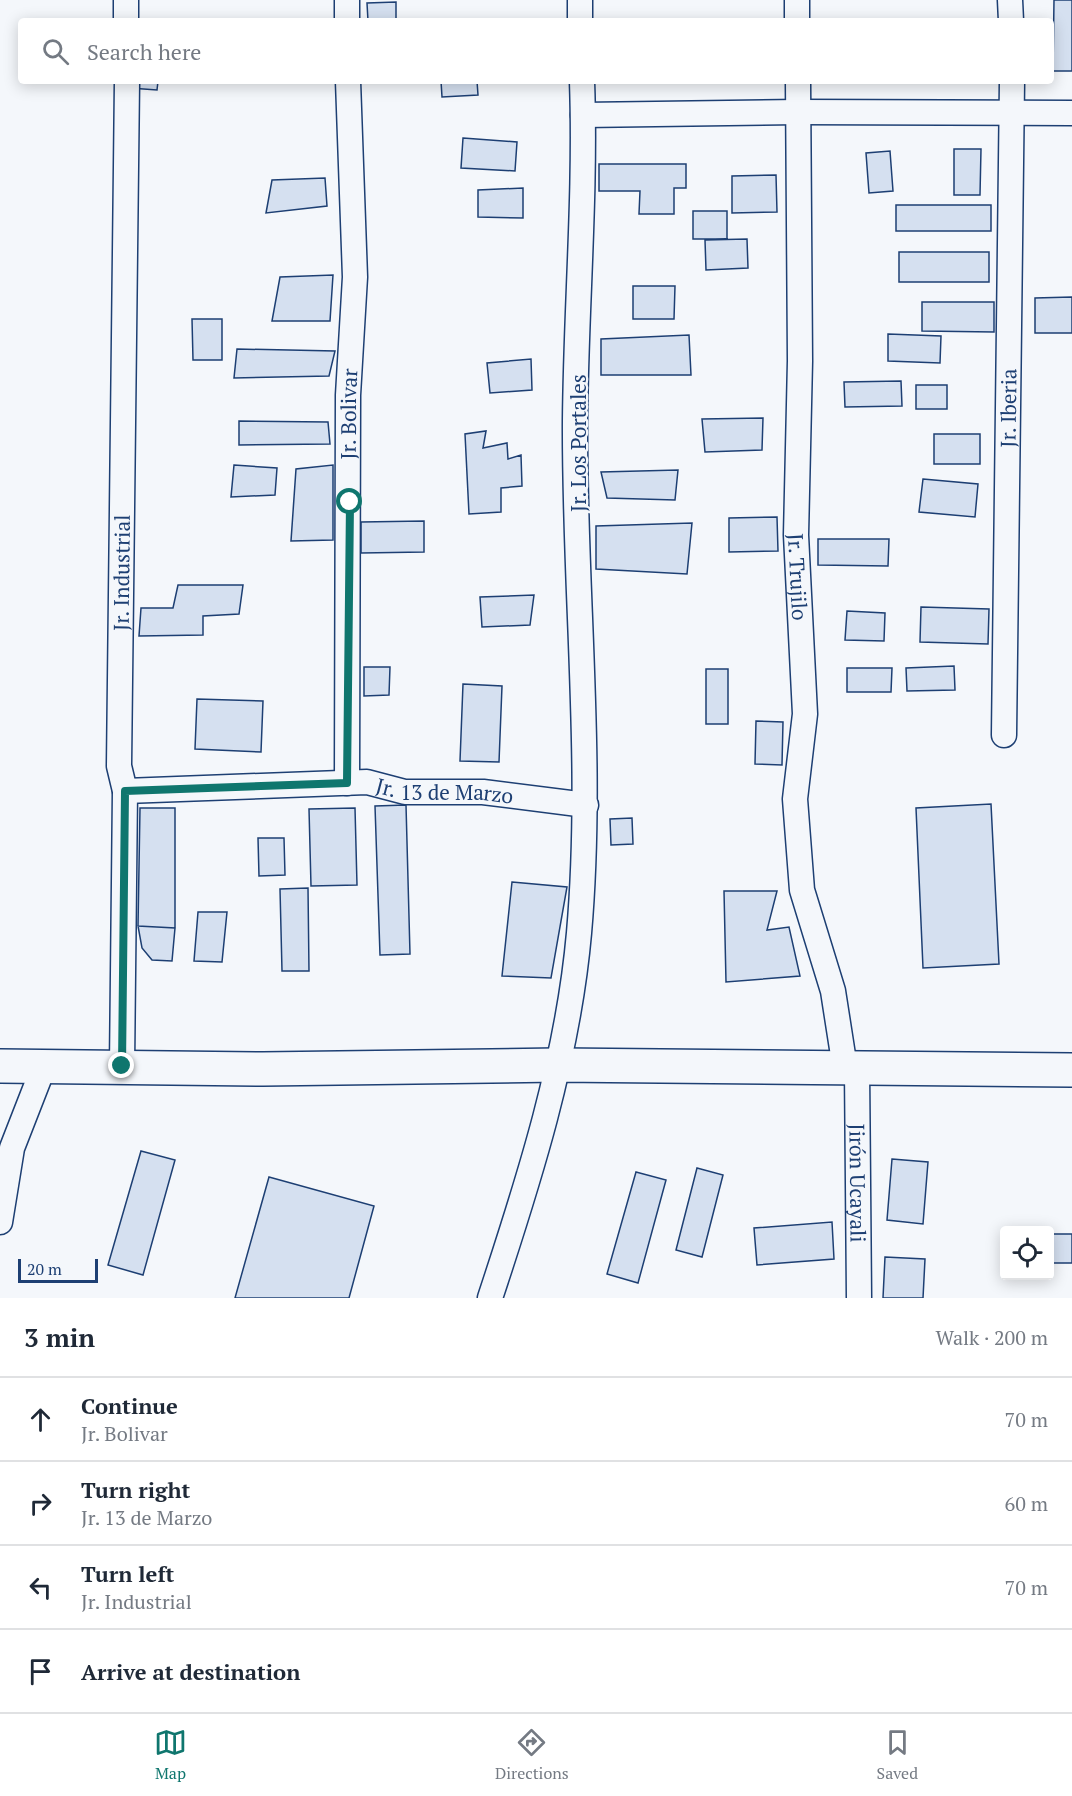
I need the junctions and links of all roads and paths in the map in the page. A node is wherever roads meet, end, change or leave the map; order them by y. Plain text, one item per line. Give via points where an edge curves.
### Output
1 (126, 0) edge
2 (347, 0) edge
3 (580, 0) edge
4 (797, 0) edge
5 (1011, 0) edge
6 (126, 18) edge
7 (347, 18) edge
8 (580, 18) edge
9 (797, 18) edge
10 (1011, 18) edge
11 (127, 84) edge
12 (348, 84) edge
13 (582, 84) edge
14 (798, 84) edge
15 (1012, 84) edge
16 (798, 112) junction
17 (1013, 112) junction
18 (1072, 113) edge
19 (584, 115) junction
20 (1004, 735) dead end
21 (347, 783) junction
22 (125, 791) junction
23 (586, 805) junction
24 (558, 1065) junction
25 (0, 1066) edge
26 (44, 1066) junction
27 (122, 1066) junction
28 (851, 1068) junction
29 (1072, 1070) edge
30 (0, 1222) edge
31 (490, 1298) edge
32 (859, 1298) edge

1 - 6 street
2 - 7 street
3 - 8 street
4 - 9 street
5 - 10 street
11 - 22 street, Jr. Industrial via 119,766
12 - 21 street, Jr. Bolivar via 355,277 348,395
13 - 19 street, Jr. Los Portales
14 - 16 street, Jr. Trujilo
15 - 17 street, Jr. Iberia
16 - 17 street
16 - 19 street
16 - 28 street, Jr. Trujilo via 800,361 796,534 805,714 795,800 802,890 833,991
17 - 18 street
17 - 20 street, Jr. Iberia
19 - 23 street, Jr. Los Portales via 575,422
21 - 22 street, Jr. 13 de Marzo
21 - 23 street, Jr. 13 de Marzo via 367,782 405,792 483,792
22 - 27 street, Jr. Industrial
23 - 24 street, Jr. Los Portales via 579,935
24 - 27 highway via 263,1069
24 - 28 highway
24 - 31 street, Jr. Los Portales via 527,1187
25 - 26 highway
26 - 27 highway
26 - 30 street via 12,1148
28 - 29 highway
28 - 32 street, Jirón Ucayali

